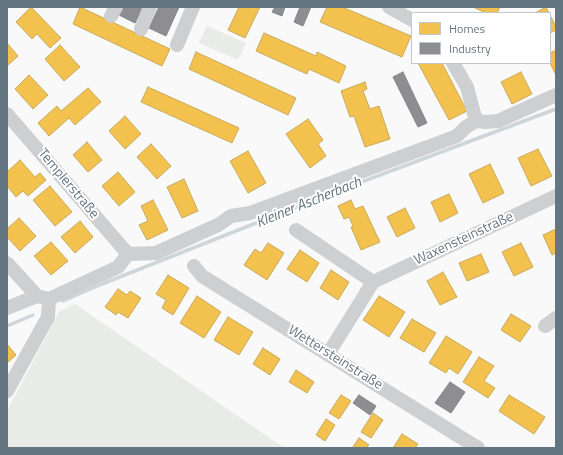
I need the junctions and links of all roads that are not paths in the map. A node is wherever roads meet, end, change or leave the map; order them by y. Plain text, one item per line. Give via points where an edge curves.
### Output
1 (150, 7) edge
2 (193, 7) edge
3 (389, 7) edge
4 (411, 19) edge
5 (141, 29) dead end
6 (177, 45) dead end
7 (454, 64) edge
8 (556, 95) edge
9 (7, 114) edge
10 (476, 120) junction
11 (556, 196) edge
12 (296, 230) dead end
13 (128, 254) junction
14 (7, 263) edge
15 (194, 266) dead end
16 (373, 282) junction
17 (43, 297) junction
18 (7, 308) edge
19 (328, 354) junction
20 (7, 391) edge
21 (478, 448) edge

1 - 5 street
2 - 6 street
3 - 4 street
7 - 10 street via 467,87
8 - 10 street via 498,120
9 - 13 street, Templerstraße
10 - 13 street via 457,136 250,213 231,216 218,225 156,253
11 - 16 street, Waxensteinstraße
12 - 16 street
13 - 17 street via 118,267
14 - 17 street
15 - 19 street, Wettersteinstraße via 202,276
16 - 19 street
17 - 18 street
17 - 20 street via 48,317
19 - 21 street, Wettersteinstraße

